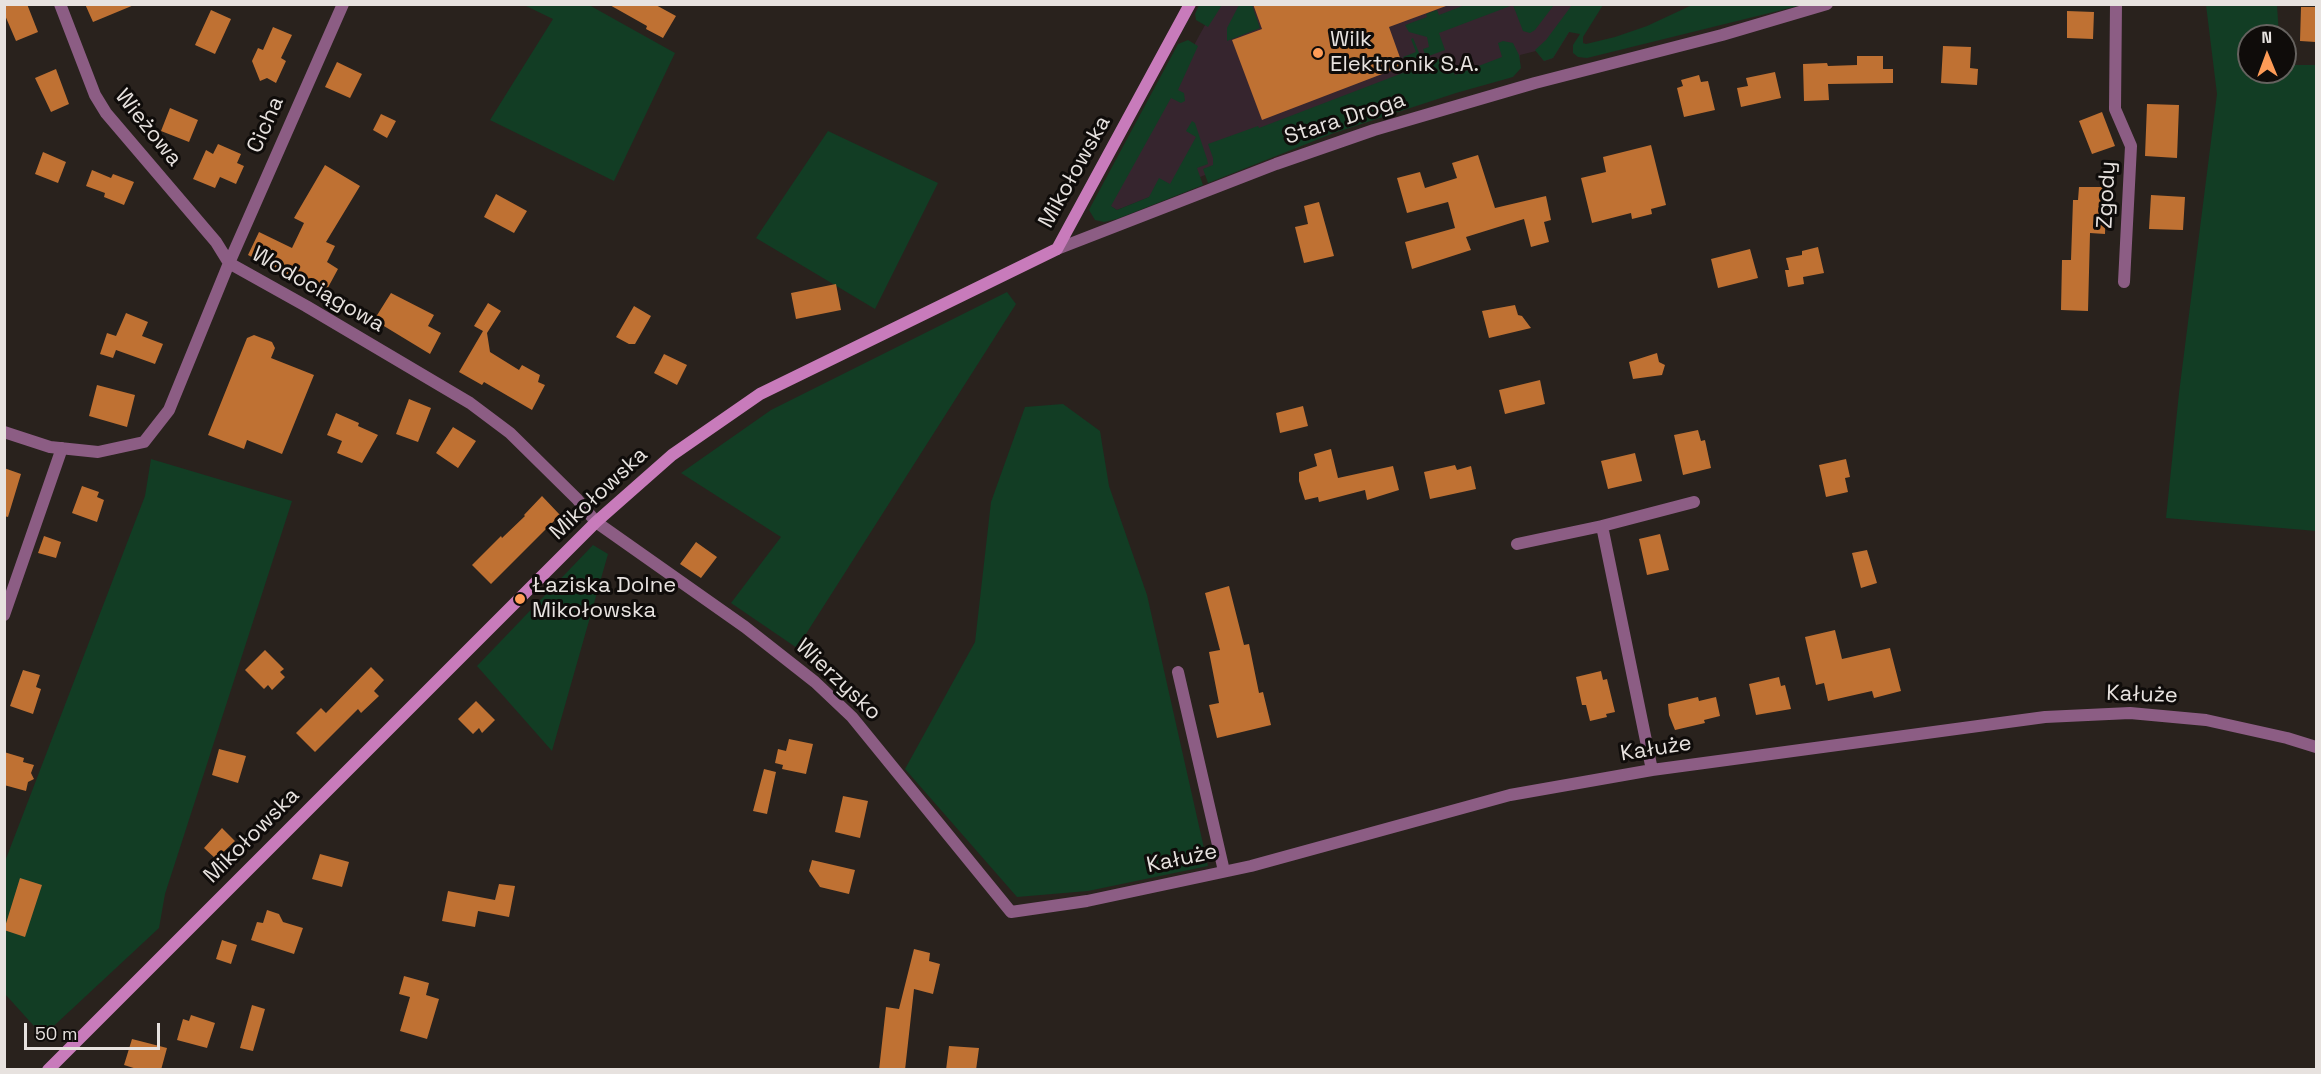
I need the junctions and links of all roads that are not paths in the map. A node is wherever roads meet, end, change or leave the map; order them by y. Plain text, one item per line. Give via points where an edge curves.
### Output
1 (60, 4) edge
2 (343, 4) edge
3 (1190, 4) edge
4 (1827, 4) edge
5 (2116, 4) edge
6 (1057, 249) junction
7 (229, 263) junction
8 (2124, 282) dead end
9 (4, 432) edge
10 (62, 448) junction
11 (1694, 502) dead end
12 (596, 522) junction
13 (1602, 526) junction
14 (1516, 544) dead end
15 (4, 615) edge
16 (1178, 672) dead end
17 (2316, 747) edge
18 (1652, 770) junction
19 (1224, 871) junction
20 (1011, 912) joint
21 (48, 1070) edge

1 - 7 street, Wieżowa via 94,95 216,242
2 - 7 street, Cicha
3 - 6 street, Mikołowska
4 - 6 street, Stara Droga via 1374,130
5 - 8 street, Zgody via 2115,109 2131,146
6 - 12 street, Mikołowska via 760,394 672,455
7 - 10 street, Wodociągowa via 170,410 144,442 98,452
7 - 12 street, Wodociągowa via 470,403 510,433
9 - 10 street, Wodociągowa
10 - 15 street
11 - 13 street
12 - 20 street, Wierzysko via 745,627 815,682 852,717
12 - 21 street, Mikołowska
13 - 14 street
13 - 18 street
16 - 19 street
17 - 18 street, Kałuże via 2206,720 2130,713 2045,717
18 - 19 street, Kałuże via 1510,795
19 - 20 street, Kałuże via 1086,901

